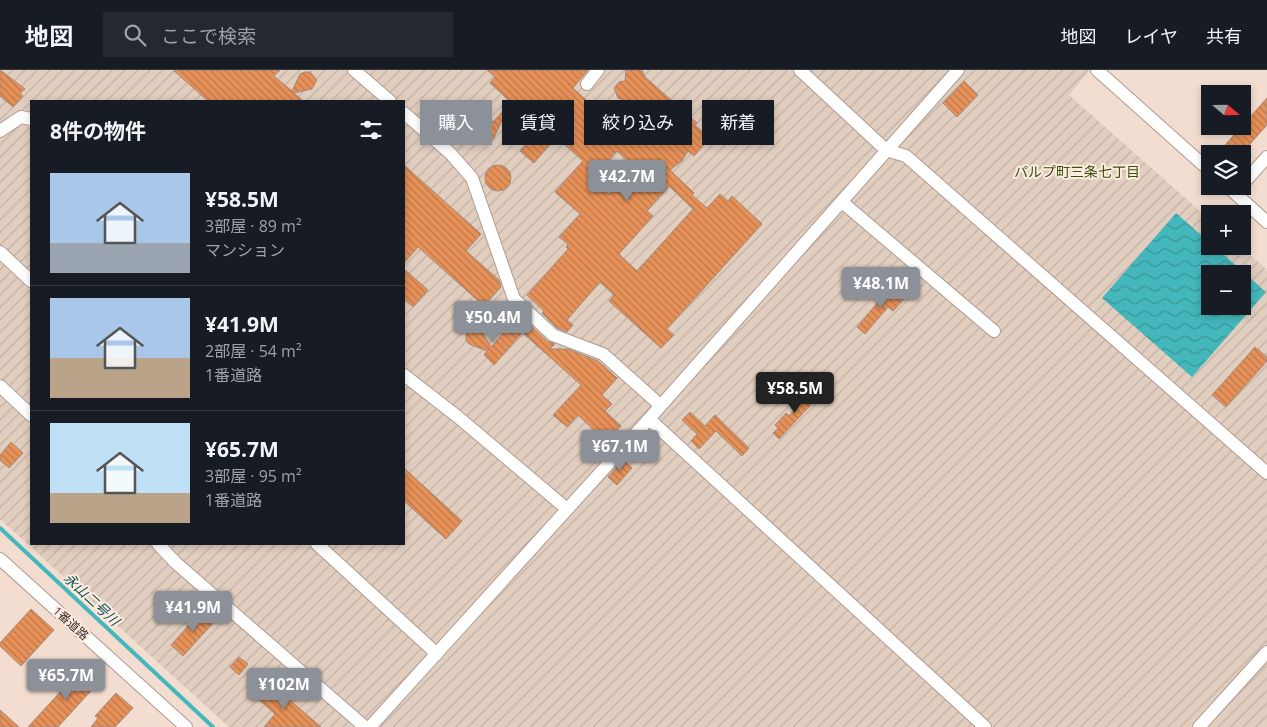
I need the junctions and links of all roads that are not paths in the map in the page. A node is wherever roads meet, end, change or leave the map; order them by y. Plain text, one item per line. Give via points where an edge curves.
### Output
1 (354, 70) edge
2 (598, 70) edge
3 (800, 70) edge
4 (958, 70) edge
5 (1097, 70) edge
6 (587, 84) dead end
7 (389, 100) edge
8 (405, 114) edge
9 (30, 119) edge
10 (0, 130) edge
11 (886, 150) junction
12 (1267, 157) edge
13 (1201, 163) edge
14 (1251, 174) edge
15 (1243, 195) edge
16 (842, 202) junction
17 (1267, 222) edge
18 (0, 252) edge
19 (30, 280) edge
20 (994, 330) dead end
21 (405, 376) edge
22 (0, 386) edge
23 (660, 405) junction
24 (30, 414) edge
25 (649, 419) junction
26 (1267, 473) edge
27 (567, 509) junction
28 (159, 545) edge
29 (318, 545) edge
30 (0, 559) edge
31 (1267, 652) edge
32 (437, 654) junction
33 (186, 727) edge
34 (365, 727) edge
35 (370, 727) edge
36 (985, 727) edge
37 (1199, 727) edge

1 - 7 street
2 - 6 street
3 - 11 street
4 - 11 street
5 - 13 street
8 - 23 street via 450,153 472,178 514,299 553,335 603,354
9 - 10 street via 21,117
11 - 16 street
11 - 26 street via 906,156
12 - 14 street
15 - 17 street
16 - 20 street
16 - 23 street
18 - 19 street
21 - 27 street
22 - 24 street
23 - 25 street
25 - 27 street
25 - 36 street
27 - 32 street
28 - 34 street
29 - 32 street
30 - 33 street, 1番道路
31 - 37 street
32 - 35 street

